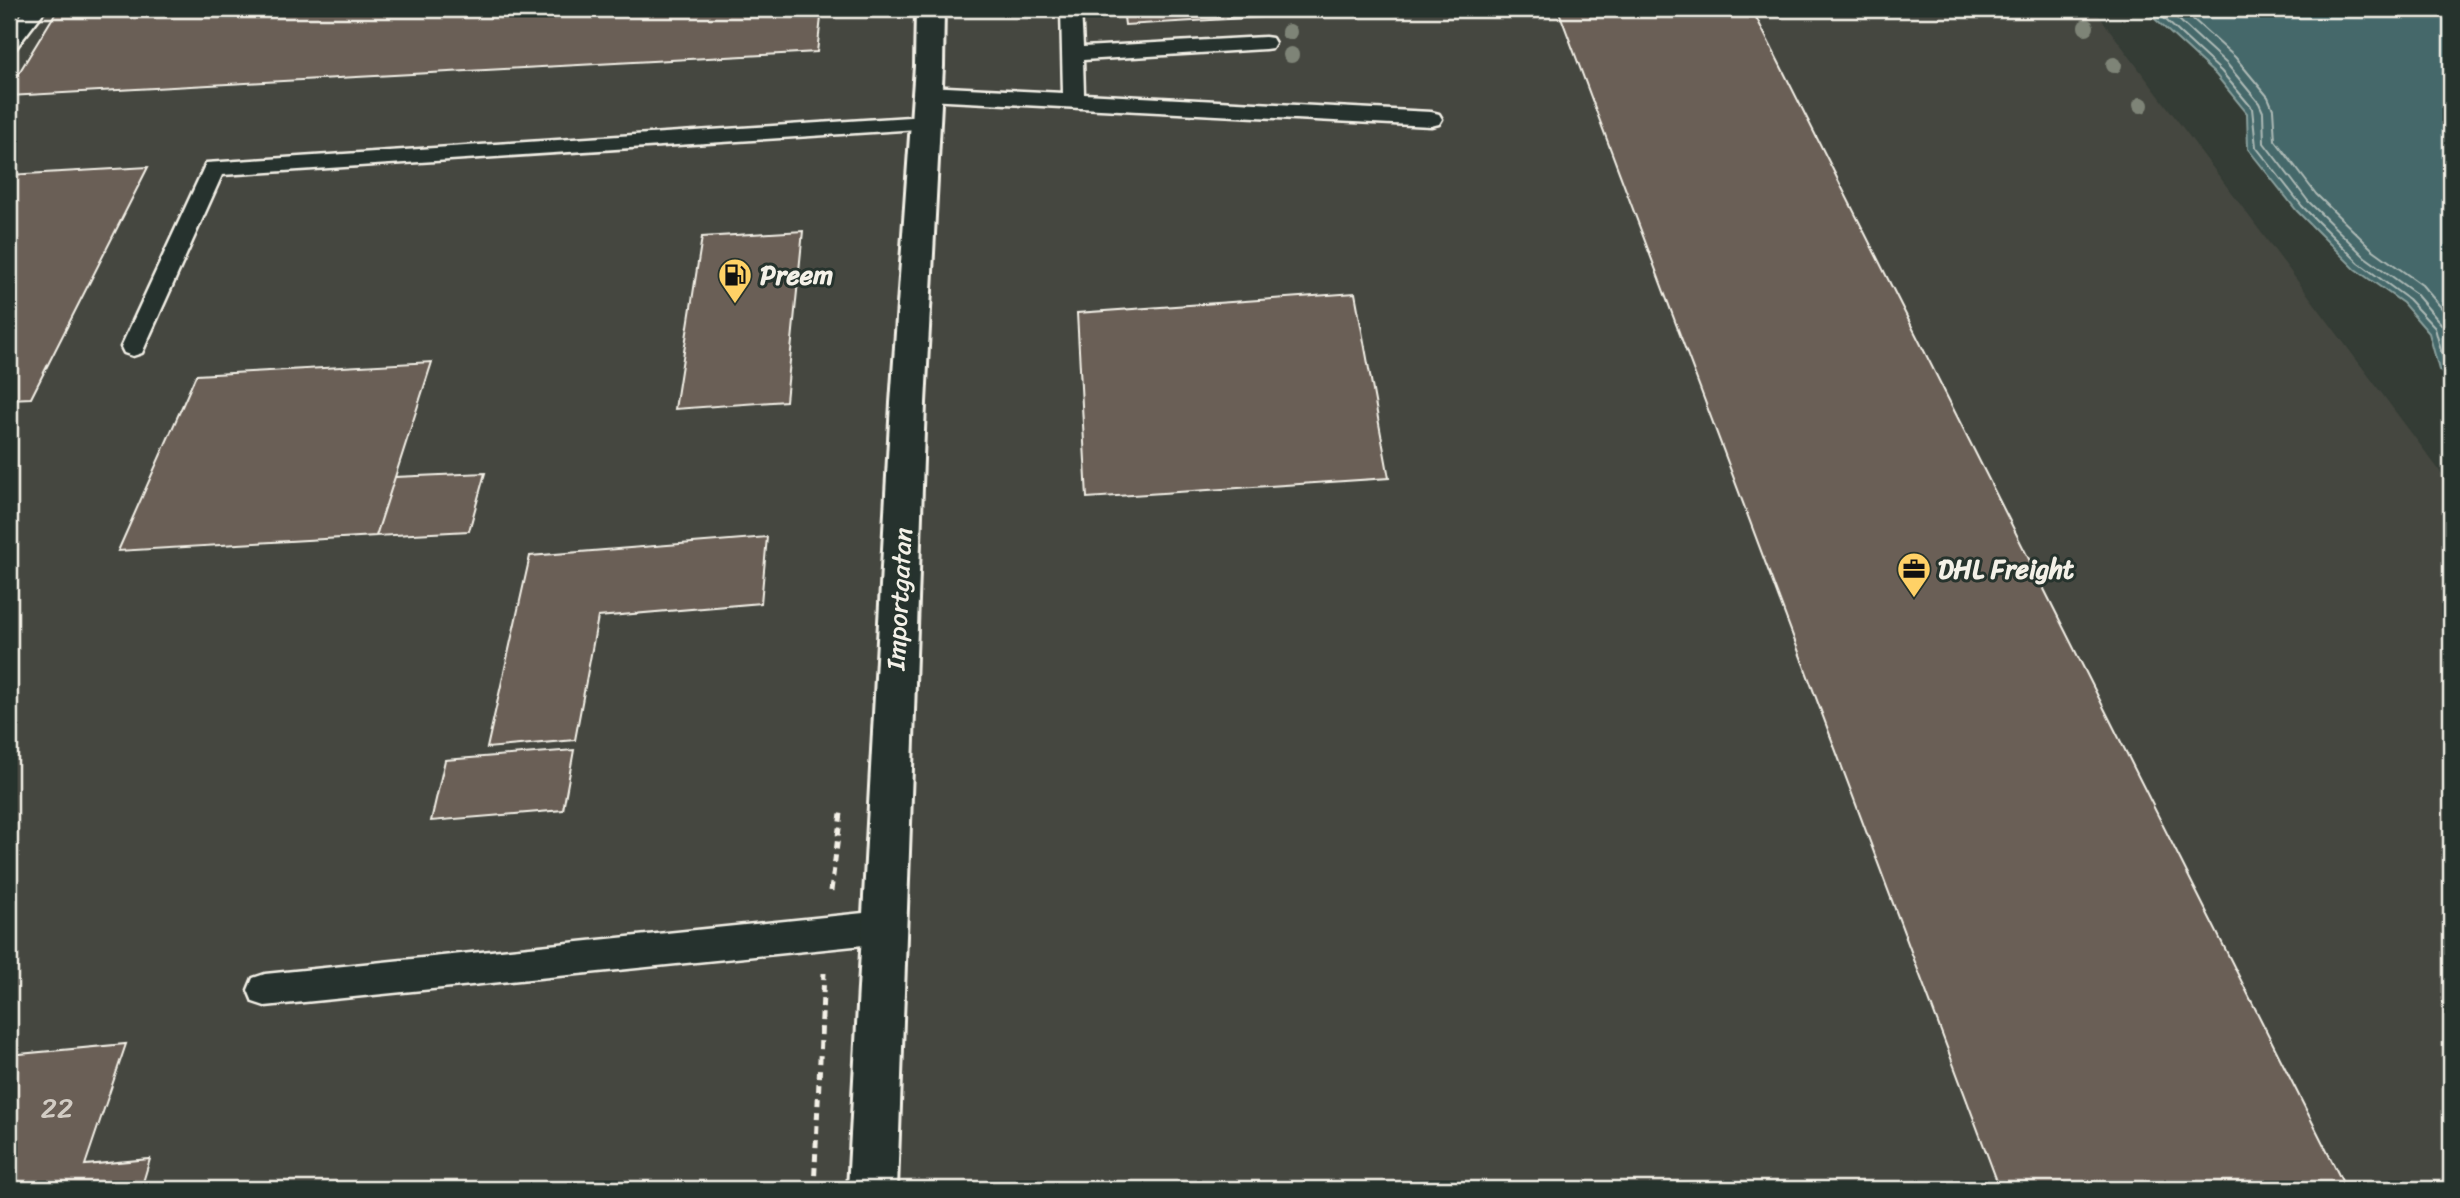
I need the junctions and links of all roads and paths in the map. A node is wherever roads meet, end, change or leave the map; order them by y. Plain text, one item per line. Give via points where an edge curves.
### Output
1 (36, 9) edge
2 (930, 9) edge
3 (1071, 9) edge
4 (9, 43) edge
5 (1265, 43) dead end
6 (1072, 54) junction
7 (1074, 100) junction
8 (926, 108) junction
9 (1431, 119) dead end
10 (133, 347) dead end
11 (883, 927) junction
12 (265, 990) dead end
13 (872, 1189) edge

1 - 4 lane
2 - 8 street, Importgatan
3 - 6 lane
5 - 6 lane
6 - 7 lane
7 - 8 lane
7 - 9 lane
8 - 10 lane via 214,168
8 - 11 street, Importgatan
11 - 12 lane
11 - 13 street, Importgatan

